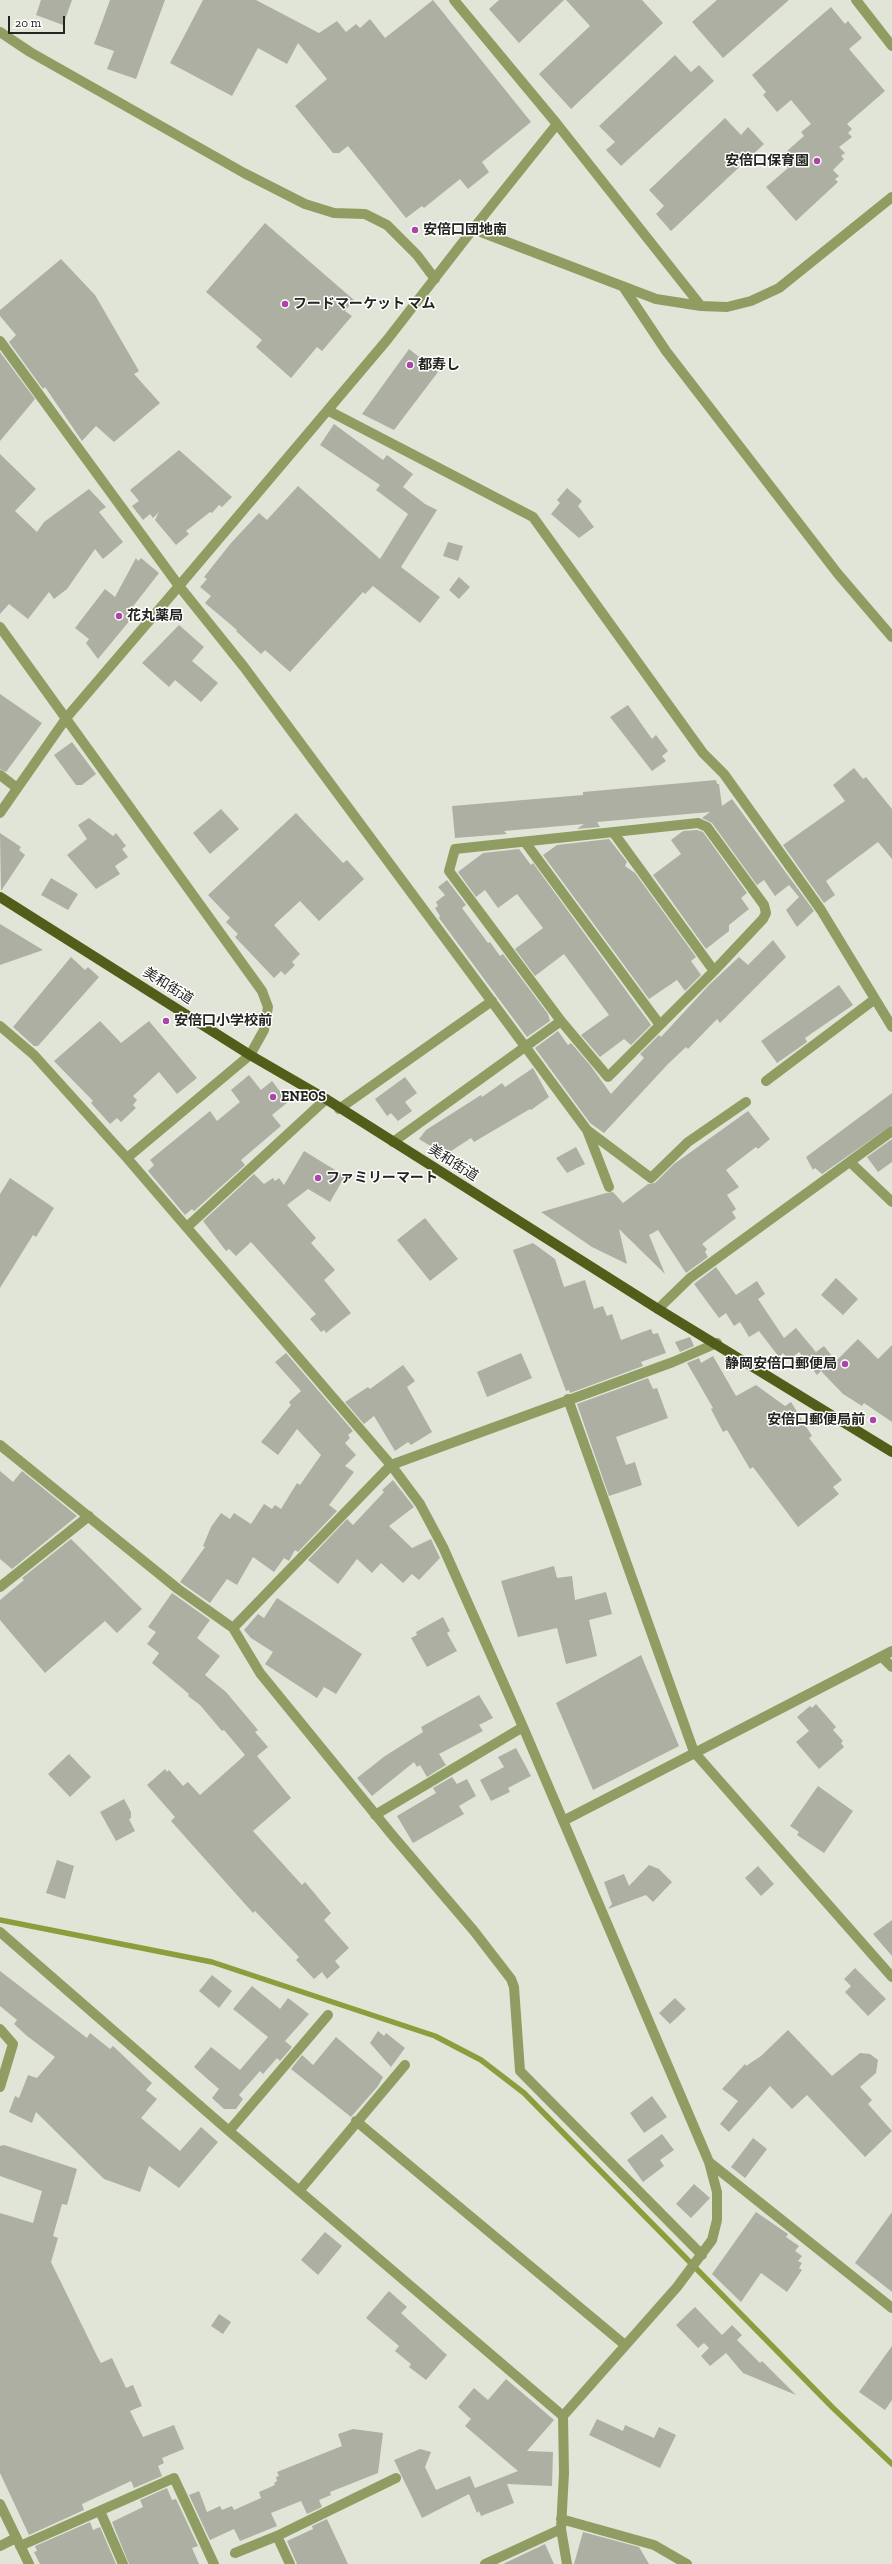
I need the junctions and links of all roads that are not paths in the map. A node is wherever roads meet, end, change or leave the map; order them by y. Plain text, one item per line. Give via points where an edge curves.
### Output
1 (454, 0) edge
2 (856, 0) edge
3 (0, 32) edge
4 (892, 46) edge
5 (557, 124) junction
6 (892, 197) edge
7 (472, 229) junction
8 (435, 278) junction
9 (624, 288) junction
10 (701, 306) junction
11 (0, 341) edge
12 (329, 411) junction
13 (179, 586) junction
14 (0, 627) edge
15 (892, 637) edge
16 (67, 717) junction
17 (0, 775) edge
18 (18, 788) junction
19 (0, 813) edge
20 (613, 832) junction
21 (525, 842) junction
22 (0, 897) edge
23 (714, 971) junction
24 (875, 999) junction
25 (492, 1001) junction
26 (561, 1021) junction
27 (660, 1025) junction
28 (0, 1026) edge
29 (892, 1028) edge
30 (525, 1046) junction
31 (250, 1054) junction
32 (766, 1081) dead end
33 (326, 1100) junction
34 (746, 1102) dead end
35 (339, 1109) junction
36 (587, 1130) junction
37 (892, 1131) edge
38 (393, 1142) junction
39 (127, 1158) junction
40 (850, 1162) junction
41 (609, 1187) dead end
42 (892, 1202) edge
43 (187, 1227) junction
44 (658, 1309) junction
45 (717, 1344) junction
46 (568, 1399) junction
47 (0, 1445) edge
48 (892, 1452) edge
49 (391, 1465) junction
50 (89, 1516) junction
51 (0, 1587) edge
52 (234, 1628) junction
53 (892, 1651) edge
54 (882, 1657) junction
55 (892, 1667) edge
56 (523, 1727) junction
57 (694, 1752) junction
58 (375, 1814) junction
59 (563, 1821) junction
60 (0, 1932) edge
61 (892, 1977) edge
62 (328, 2015) dead end
63 (0, 2029) edge
64 (405, 2065) dead end
65 (0, 2087) edge
66 (356, 2122) junction
67 (229, 2131) junction
68 (708, 2162) junction
69 (299, 2191) junction
70 (702, 2255) junction
71 (892, 2308) edge
72 (625, 2345) junction
73 (563, 2416) junction
74 (396, 2478) dead end
75 (0, 2504) edge
76 (100, 2511) junction
77 (561, 2524) junction
78 (277, 2536) junction
79 (18, 2542) junction
80 (0, 2546) edge
81 (235, 2553) dead end
82 (29, 2564) edge
83 (124, 2564) edge
84 (214, 2564) edge
85 (290, 2564) edge
86 (485, 2564) edge
87 (567, 2564) edge
88 (687, 2564) edge

1 - 5 street
2 - 4 street
3 - 8 street via 30,52 250,177 305,204 334,213 365,214 387,225 417,255
5 - 7 street
5 - 10 street
6 - 10 street via 778,288 751,301 727,307
7 - 8 street
7 - 9 street
8 - 12 street
9 - 10 street via 656,299
9 - 15 street via 666,351 838,574
11 - 13 street
12 - 13 street
12 - 24 street via 533,517 694,740 724,774 821,910
13 - 16 street
13 - 25 street via 244,667
14 - 16 street
16 - 18 street
16 - 31 street via 159,850 262,991 268,1007 267,1018 264,1030
17 - 18 street
18 - 19 street
20 - 21 street
20 - 23 street
20 - 23 street via 698,823 708,827 764,905 766,913
21 - 26 street via 455,850 449,871
21 - 27 street
22 - 31 main road, 美和街道
23 - 27 street
24 - 29 street
24 - 32 street
25 - 30 street
25 - 35 street
26 - 27 street via 608,1078
26 - 30 street
28 - 39 street via 34,1054
30 - 36 street
30 - 38 street
31 - 33 main road, 美和街道
31 - 39 street
33 - 35 main road, 美和街道
33 - 43 street
34 - 36 street via 688,1142 651,1178
35 - 38 main road, 美和街道
36 - 41 street
37 - 40 street
38 - 44 main road, 美和街道
39 - 43 street
40 - 42 street
40 - 44 street via 690,1278
43 - 49 street
44 - 45 main road, 美和街道
45 - 46 street
45 - 48 main road, 美和街道
46 - 49 street
46 - 57 street
47 - 50 street
49 - 52 street
49 - 56 street via 420,1504 443,1547
50 - 51 street
50 - 52 street via 178,1589
52 - 58 street via 260,1673
53 - 54 street
54 - 55 street
54 - 57 street
56 - 58 street
56 - 59 street
57 - 59 street
57 - 61 street
58 - 70 street via 474,1930 511,1979 514,1988 520,2071
59 - 68 street
60 - 67 street
62 - 67 street
63 - 65 street via 13,2044
64 - 66 street
66 - 69 street
66 - 72 street
67 - 69 street
68 - 70 street via 717,2192 717,2220 712,2240
68 - 71 street
69 - 73 street
70 - 72 street
72 - 73 street
73 - 77 street via 564,2473
74 - 78 street
75 - 79 street
76 - 79 street
76 - 83 street
76 - 84 street via 174,2478
77 - 86 street
77 - 87 street
77 - 88 street via 654,2545
78 - 81 street
78 - 85 street
79 - 80 street
79 - 82 street

